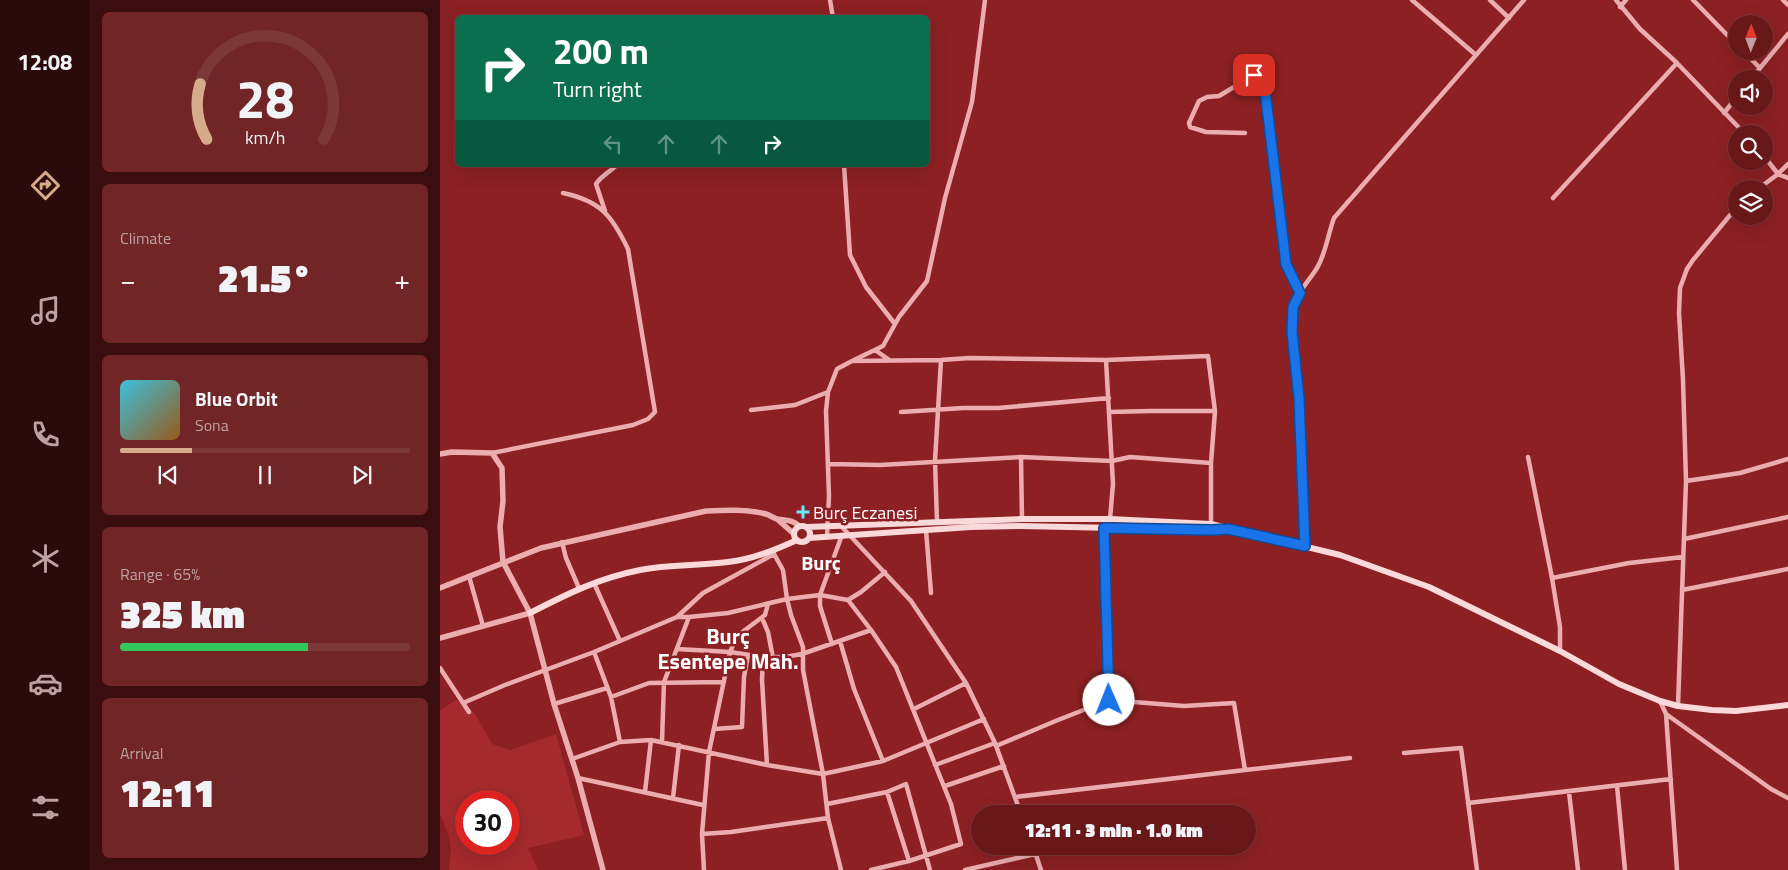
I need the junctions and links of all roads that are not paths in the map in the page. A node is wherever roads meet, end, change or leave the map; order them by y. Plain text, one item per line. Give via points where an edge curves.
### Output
1 (830, 0) edge
2 (985, 0) edge
3 (1490, 0) edge
4 (1524, 0) edge
5 (1616, 0) edge
6 (1626, 0) edge
7 (1693, 0) edge
8 (1783, 0) edge
9 (1414, 1) edge
10 (1788, 5) edge
11 (1620, 7) junction
12 (832, 15) edge
13 (1509, 18) junction
14 (1788, 34) edge
15 (1728, 36) edge
16 (1476, 55) junction
17 (1752, 60) edge
18 (1677, 62) junction
19 (1760, 68) joint
20 (1728, 108) edge
21 (1724, 113) junction
22 (1736, 125) edge
23 (1246, 132) dead end
24 (1788, 164) edge
25 (616, 167) edge
26 (844, 167) edge
27 (1773, 168) edge
28 (1778, 174) junction
29 (1788, 178) edge
30 (1770, 180) edge
31 (563, 193) dead end
32 (1553, 198) dead end
33 (606, 214) junction
34 (1728, 218) edge
35 (1300, 293) junction
36 (895, 324) junction
37 (875, 350) junction
38 (889, 360) junction
39 (941, 360) junction
40 (1106, 360) junction
41 (852, 361) junction
42 (828, 392) junction
43 (1109, 398) junction
44 (751, 410) dead end
45 (938, 410) junction
46 (1215, 411) junction
47 (902, 412) dead end
48 (1109, 412) junction
49 (492, 453) junction
50 (440, 454) edge
51 (1021, 457) junction
52 (1528, 457) dead end
53 (1788, 459) edge
54 (1112, 460) junction
55 (935, 461) junction
56 (1211, 463) junction
57 (829, 464) junction
58 (1686, 481) junction
59 (1788, 517) edge
60 (777, 519) junction
61 (1022, 519) junction
62 (1096, 519) junction
63 (1110, 519) junction
64 (937, 521) junction
65 (1211, 524) junction
66 (803, 526) junction
67 (827, 526) junction
68 (842, 526) junction
69 (1096, 528) junction
70 (1104, 528) junction
71 (1228, 529) junction
72 (926, 530) junction
73 (850, 534) junction
74 (842, 535) junction
75 (796, 537) junction
76 (827, 537) junction
77 (809, 538) junction
78 (1684, 539) junction
79 (562, 542) junction
80 (1305, 546) junction
81 (774, 552) junction
82 (1683, 557) junction
83 (503, 562) junction
84 (1788, 569) edge
85 (885, 572) junction
86 (469, 576) junction
87 (1552, 578) junction
88 (594, 583) junction
89 (440, 588) edge
90 (579, 588) junction
91 (1682, 590) junction
92 (931, 592) dead end
93 (820, 595) junction
94 (786, 599) junction
95 (848, 600) junction
96 (768, 604) junction
97 (530, 614) junction
98 (677, 617) junction
99 (689, 617) junction
100 (762, 618) junction
101 (484, 626) junction
102 (871, 630) junction
103 (440, 638) edge
104 (620, 641) junction
105 (840, 641) junction
106 (832, 644) junction
107 (677, 649) junction
108 (1560, 651) junction
109 (594, 652) junction
110 (730, 652) junction
111 (802, 654) junction
112 (748, 655) junction
113 (763, 657) junction
114 (773, 658) junction
115 (440, 668) edge
116 (546, 670) junction
117 (664, 682) junction
118 (724, 682) junction
119 (966, 683) junction
120 (606, 688) junction
121 (610, 697) junction
122 (1109, 700) junction
123 (1660, 701) junction
124 (464, 703) junction
125 (554, 704) junction
126 (1678, 706) junction
127 (1788, 706) edge
128 (914, 709) junction
129 (469, 712) dead end
130 (1666, 714) junction
131 (984, 719) junction
132 (714, 729) junction
133 (651, 740) junction
134 (620, 742) junction
135 (662, 742) junction
136 (926, 742) junction
137 (996, 744) junction
138 (679, 745) junction
139 (709, 752) junction
140 (1404, 754) dead end
141 (1350, 758) dead end
142 (572, 760) junction
143 (883, 762) junction
144 (767, 765) junction
145 (935, 765) junction
146 (1004, 766) junction
147 (1245, 770) junction
148 (823, 774) junction
149 (578, 778) junction
150 (1671, 779) junction
151 (944, 786) junction
152 (1617, 786) junction
153 (645, 792) junction
154 (887, 792) junction
155 (1569, 792) junction
156 (1015, 797) junction
157 (673, 798) junction
158 (1788, 798) edge
159 (1468, 803) junction
160 (703, 804) junction
161 (827, 804) junction
162 (1018, 805) edge
163 (828, 818) junction
164 (702, 834) junction
165 (927, 855) junction
166 (1032, 855) edge
167 (1036, 855) edge
168 (909, 860) junction
169 (603, 870) edge
170 (704, 870) edge
171 (841, 870) edge
172 (872, 870) edge
173 (930, 870) edge
174 (965, 870) edge
175 (1041, 870) edge
176 (1477, 870) edge
177 (1578, 870) edge
178 (1625, 870) edge
179 (1677, 870) edge

1 - 12 street
2 - 36 street via 972,102 945,198 927,281
3 - 13 street
4 - 13 street
5 - 11 street
6 - 11 street
7 - 15 street
8 - 10 street
9 - 16 street
11 - 18 street
13 - 16 street
14 - 19 street
16 - 35 street via 1334,218 1324,255
17 - 19 street
18 - 21 street
18 - 32 street
20 - 21 street
21 - 22 street
23 - 35 street via 1206,132 1190,127 1190,123 1199,101 1219,96 1254,75 1261,76 1286,264
24 - 28 street
25 - 33 street via 600,177 596,184
26 - 36 street via 850,255 866,287
27 - 28 street
28 - 29 street
28 - 30 street
31 - 33 street via 585,198 601,207
33 - 49 street via 621,233 628,249 655,412 648,419 633,424
34 - 58 street via 1693,260 1680,288
35 - 80 street via 1293,307 1292,332 1299,398
36 - 37 street via 883,346
37 - 38 street
37 - 41 street
38 - 39 street
38 - 41 street
39 - 40 street
39 - 45 street
40 - 43 street
40 - 46 street via 1208,356
41 - 42 street via 837,369
42 - 44 street via 796,405
42 - 57 street
43 - 45 street
43 - 48 street
45 - 47 street
45 - 55 street
46 - 48 street
46 - 56 street
48 - 54 street
49 - 50 street
49 - 83 street via 502,468 504,500 500,527
51 - 54 street
51 - 55 street
51 - 61 street
52 - 87 street
53 - 58 street via 1740,473
54 - 56 street via 1130,456
54 - 63 street
55 - 57 street
55 - 64 street
56 - 65 street
57 - 67 street
58 - 78 street
59 - 78 street
60 - 66 street
60 - 75 street
60 - 79 street via 751,511 706,511
61 - 62 main road
61 - 64 main road
62 - 63 main road
62 - 69 main road
63 - 65 main road
64 - 68 main road
65 - 71 main road
66 - 67 main road
66 - 75 main road via 795,529
66 - 77 main road via 810,534
67 - 68 main road
67 - 76 street
68 - 73 street
69 - 70 main road
69 - 72 main road via 1020,526
70 - 71 main road
70 - 122 street
71 - 80 main road
72 - 73 main road
72 - 92 street
73 - 74 main road
73 - 85 street
74 - 76 main road
74 - 93 street
75 - 77 main road via 802,542
75 - 81 main road
76 - 77 main road
78 - 82 street
79 - 83 street
79 - 90 street
80 - 108 main road via 1429,586
81 - 88 main road via 727,562 643,569
81 - 94 street via 783,570
81 - 98 street via 703,593
82 - 87 street
82 - 91 street
83 - 86 street
83 - 97 street
84 - 91 street
85 - 95 street
85 - 119 street via 911,601
86 - 89 street
86 - 101 street
87 - 108 street via 1560,627
88 - 90 main road
88 - 104 street
90 - 97 main road
91 - 126 street
93 - 94 street
93 - 95 street
93 - 106 street via 820,606
94 - 96 street
94 - 111 street via 803,647
95 - 102 street
96 - 99 street
96 - 100 street
97 - 101 street
97 - 116 street
98 - 99 street
98 - 104 street
99 - 107 street
100 - 110 street via 737,636
100 - 114 street
101 - 103 street
102 - 105 street
102 - 128 street via 896,668
104 - 109 street
105 - 106 street
105 - 143 street via 854,689
106 - 111 street
107 - 110 street
107 - 117 street
108 - 123 main road via 1619,684
109 - 116 street
109 - 120 street
110 - 112 street
110 - 118 street
111 - 114 street
111 - 148 street
112 - 113 street
112 - 132 street via 742,727
113 - 114 street
113 - 144 street
115 - 124 street
116 - 124 street
116 - 125 street
117 - 118 street
117 - 121 street via 649,682
117 - 135 street
118 - 132 street
119 - 128 street
119 - 131 street
120 - 121 street
120 - 125 street
121 - 134 street
122 - 137 street
122 - 147 street via 1184,706 1234,704
123 - 126 main road
123 - 130 street
124 - 129 street
125 - 142 street
126 - 127 main road via 1736,711
128 - 136 street
130 - 150 street
130 - 158 street
131 - 136 street
131 - 137 street
132 - 139 street
133 - 134 street
133 - 135 street
133 - 153 street
134 - 142 street
135 - 138 street
136 - 143 street
136 - 145 street
137 - 145 street
137 - 146 street
138 - 139 street
138 - 157 street
139 - 144 street
139 - 160 street
140 - 159 street via 1460,748
141 - 147 street
142 - 149 street
143 - 148 street
144 - 148 street
145 - 151 street
146 - 151 street
146 - 156 street
147 - 156 street
148 - 161 street
149 - 153 street
149 - 169 street
150 - 152 street
150 - 179 street
151 - 165 street via 952,804 961,844
152 - 155 street
152 - 178 street
153 - 157 street
154 - 161 street
154 - 165 street via 906,784
154 - 168 street
155 - 159 street
155 - 177 street
156 - 162 street
157 - 160 street
159 - 176 street
160 - 164 street
161 - 163 street
163 - 164 street
163 - 171 street
164 - 170 street
165 - 168 street
165 - 173 street
166 - 174 street
167 - 175 street
168 - 172 street

